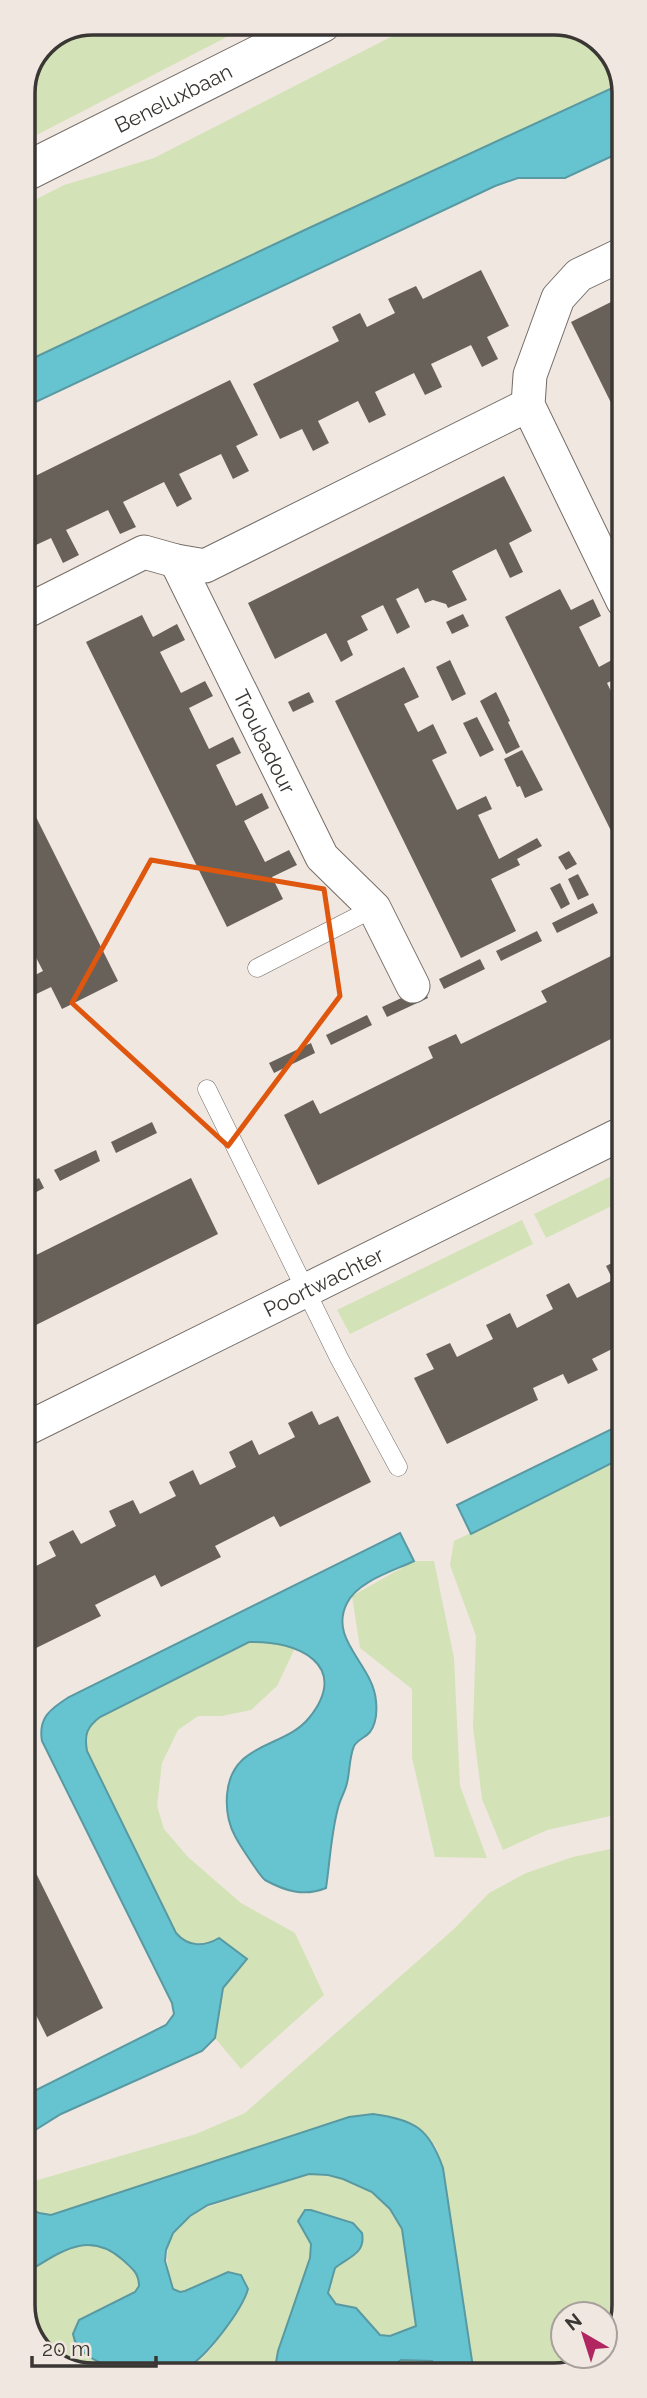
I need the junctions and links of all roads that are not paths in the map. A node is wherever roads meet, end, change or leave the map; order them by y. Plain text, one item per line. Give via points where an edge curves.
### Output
1 (298, 35) edge
2 (35, 167) edge
3 (612, 259) edge
4 (528, 405) junction
5 (176, 561) junction
6 (612, 578) edge
7 (35, 607) edge
8 (374, 908) junction
9 (257, 968) dead end
10 (413, 986) dead end
11 (207, 1090) dead end
12 (612, 1139) edge
13 (307, 1292) junction
14 (35, 1425) edge
15 (398, 1467) dead end

1 - 2 main road, Beneluxbaan
3 - 4 street via 579,275 558,298 530,375
4 - 5 street via 205,566
4 - 6 street
5 - 7 street via 145,552
5 - 8 street, Troubadour via 322,857
8 - 9 lane
8 - 10 street, Troubadour
11 - 13 lane
12 - 13 street, Poortwachter
13 - 14 street, Poortwachter
13 - 15 lane

